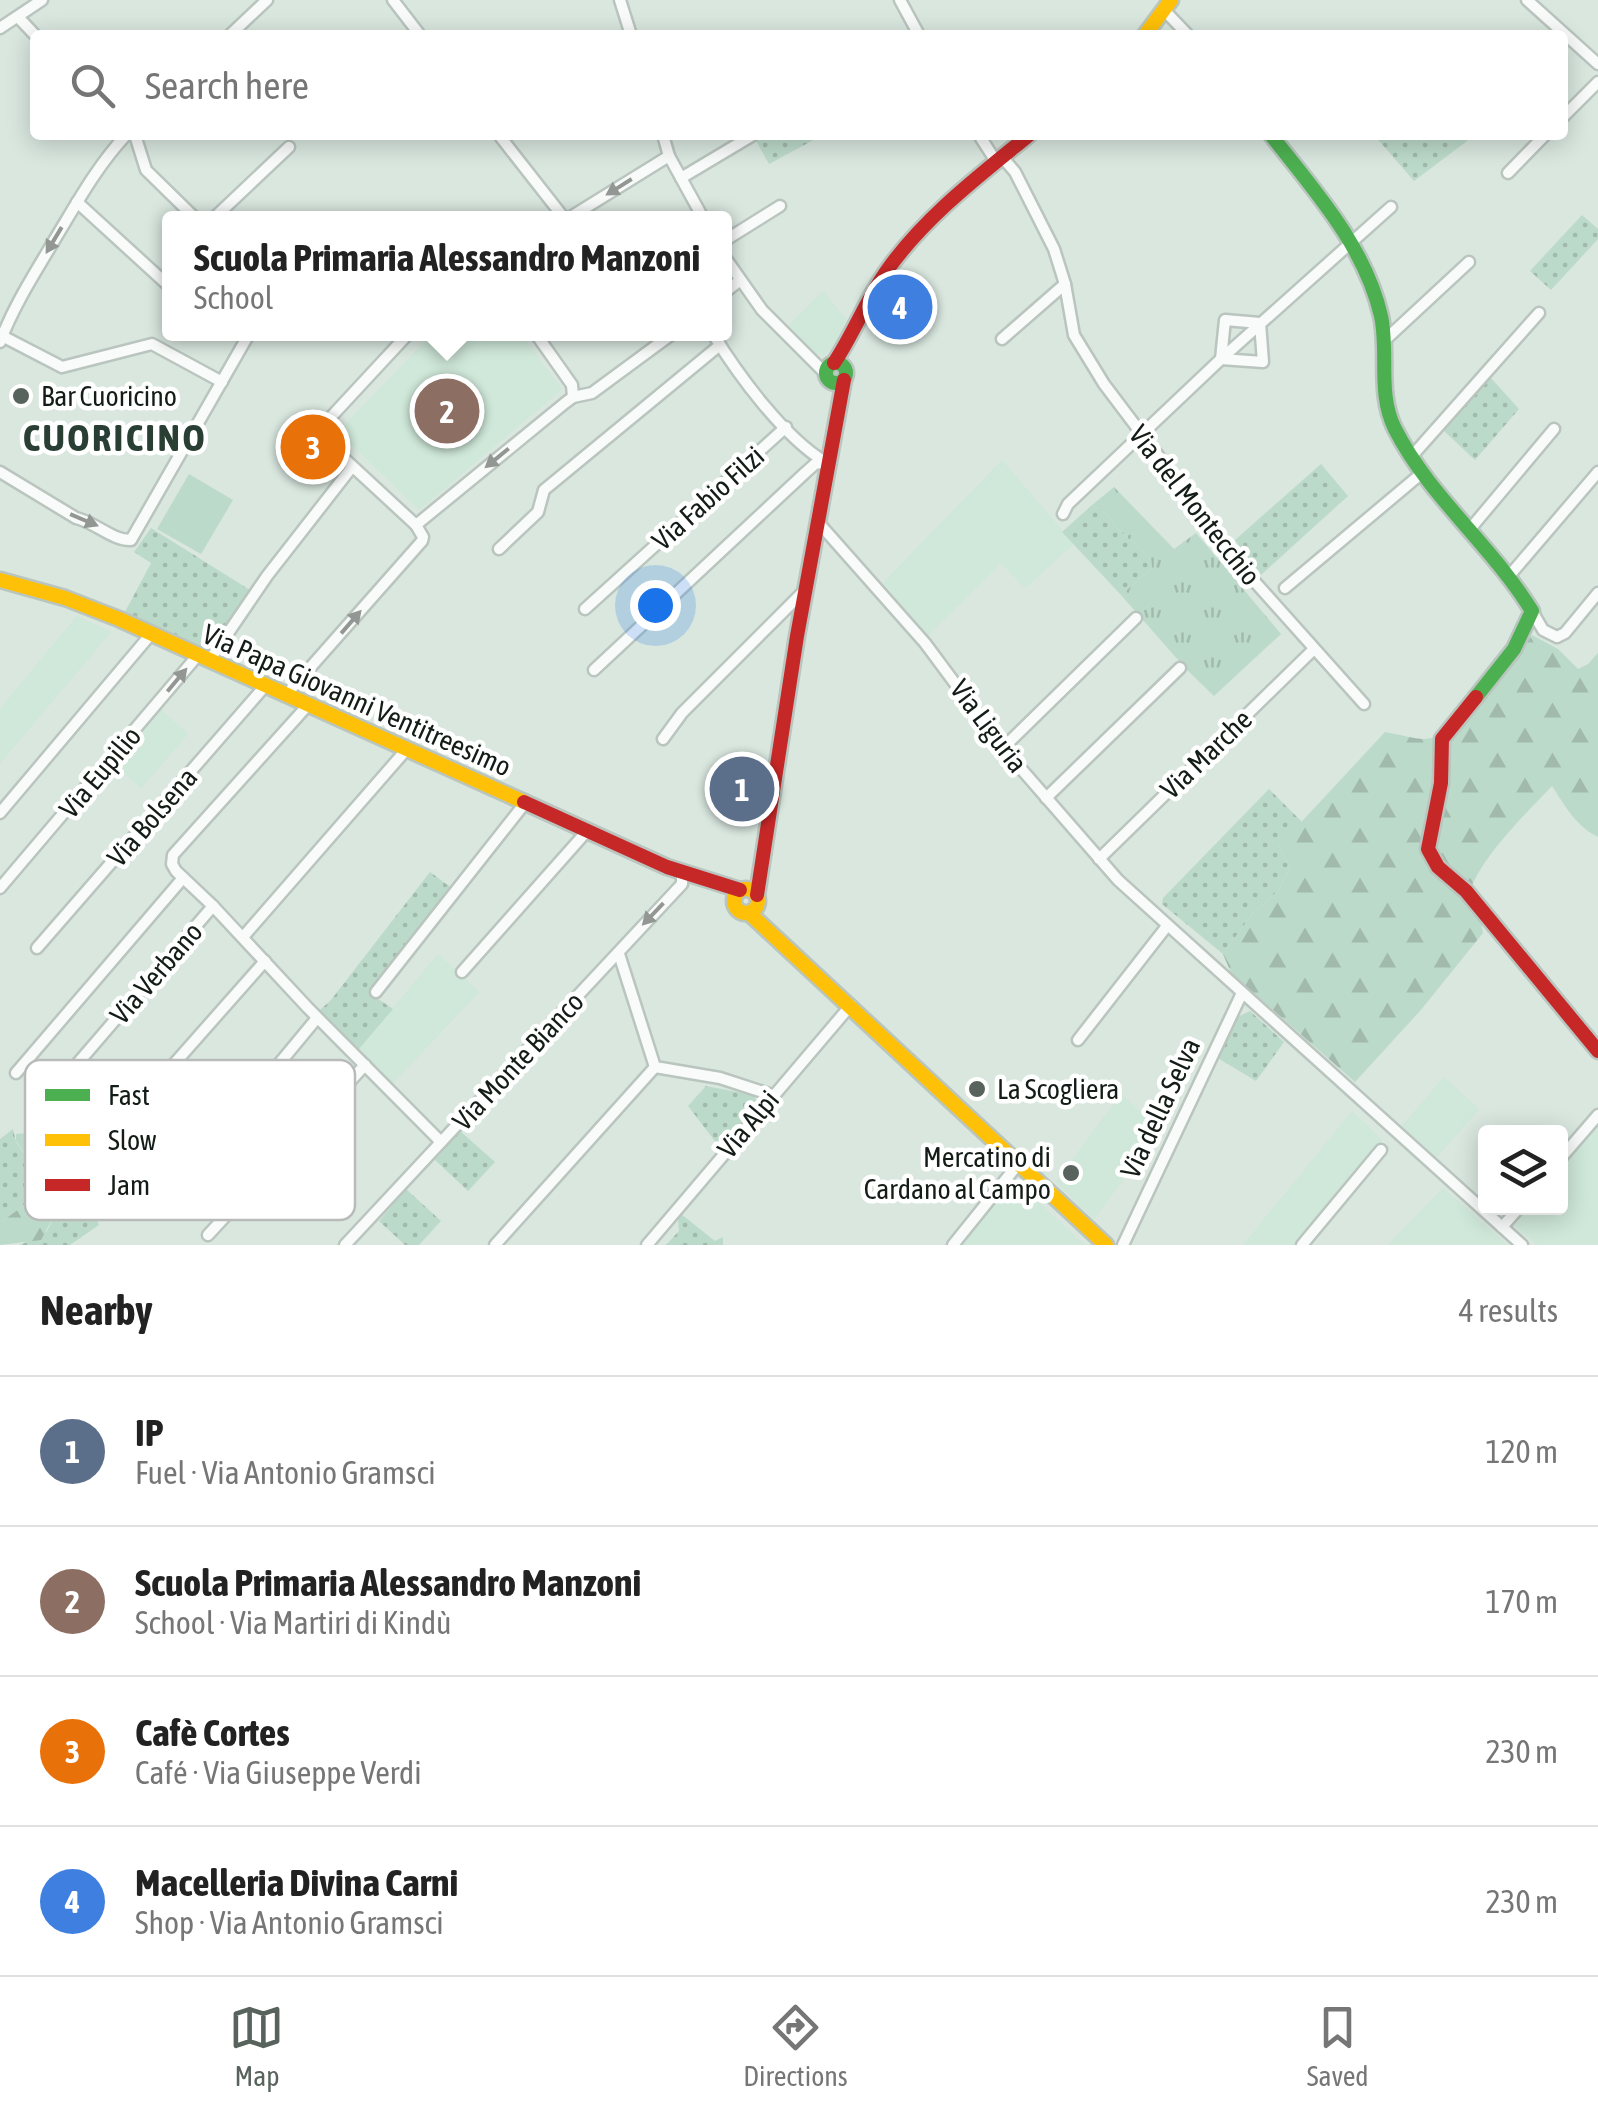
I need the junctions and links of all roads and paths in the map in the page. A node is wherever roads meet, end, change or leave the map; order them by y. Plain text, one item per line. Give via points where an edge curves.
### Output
1 (14, 0) edge
2 (42, 0) edge
3 (267, 0) edge
4 (393, 0) edge
5 (620, 0) edge
6 (1527, 0) edge
7 (904, 1) edge
8 (1168, 5) edge
9 (21, 15) junction
10 (0, 28) edge
11 (31, 30) edge
12 (235, 30) edge
13 (416, 30) edge
14 (629, 30) edge
15 (917, 30) edge
16 (1149, 30) edge
17 (1185, 30) edge
18 (1560, 30) edge
19 (1568, 37) edge
20 (1598, 64) edge
21 (1598, 82) edge
22 (1568, 112) edge
23 (121, 140) edge
24 (137, 140) edge
25 (503, 140) edge
26 (664, 140) edge
27 (745, 140) edge
28 (983, 140) edge
29 (1023, 140) edge
30 (1275, 140) edge
31 (1541, 140) edge
32 (289, 148) dead end
33 (669, 156) junction
34 (1000, 160) junction
35 (1508, 174) dead end
36 (681, 178) junction
37 (78, 202) junction
38 (780, 206) dead end
39 (1392, 207) dead end
40 (188, 211) edge
41 (222, 211) edge
42 (561, 211) edge
43 (579, 211) edge
44 (699, 211) edge
45 (732, 236) edge
46 (1351, 242) junction
47 (1469, 262) dead end
48 (732, 268) edge
49 (162, 280) edge
50 (740, 281) junction
51 (1065, 284) junction
52 (732, 286) edge
53 (0, 308) edge
54 (1539, 313) dead end
55 (11, 316) junction
56 (1260, 323) junction
57 (1, 339) edge
58 (1002, 339) dead end
59 (1385, 340) junction
60 (246, 341) edge
61 (402, 341) edge
62 (541, 341) edge
63 (653, 341) edge
64 (717, 341) edge
65 (720, 345) junction
66 (1221, 359) junction
67 (835, 372) junction
68 (222, 382) junction
69 (573, 397) junction
70 (786, 427) junction
71 (1554, 429) dead end
72 (1141, 436) junction
73 (1412, 456) junction
74 (826, 462) junction
75 (352, 467) junction
76 (0, 472) edge
77 (1598, 472) edge
78 (1422, 474) junction
79 (1062, 514) dead end
80 (816, 521) junction
81 (416, 525) junction
82 (1471, 528) junction
83 (499, 549) dead end
84 (1510, 575) junction
85 (0, 580) edge
86 (1286, 588) dead end
87 (804, 590) junction
88 (1598, 593) edge
89 (586, 609) dead end
90 (1532, 611) junction
91 (1136, 618) dead end
92 (151, 634) junction
93 (1314, 650) junction
94 (204, 658) junction
95 (1180, 668) dead end
96 (594, 670) dead end
97 (264, 686) junction
98 (286, 696) junction
99 (1364, 704) dead end
100 (308, 705) junction
101 (663, 739) dead end
102 (1003, 748) junction
103 (406, 750) junction
104 (1046, 798) junction
105 (525, 803) junction
106 (0, 813) edge
107 (587, 831) junction
108 (1098, 859) junction
109 (686, 875) junction
110 (183, 878) junction
111 (0, 888) edge
112 (747, 898) junction
113 (213, 906) junction
114 (1167, 926) junction
115 (243, 938) junction
116 (37, 948) dead end
117 (619, 954) junction
118 (265, 962) junction
119 (462, 972) dead end
120 (376, 992) dead end
121 (1242, 993) junction
122 (851, 1005) junction
123 (317, 1018) junction
124 (1078, 1040) dead end
125 (1598, 1052) edge
126 (27, 1060) edge
127 (81, 1060) edge
128 (178, 1060) edge
129 (282, 1060) edge
130 (25, 1062) edge
131 (365, 1065) junction
132 (655, 1067) junction
133 (16, 1073) dead end
134 (355, 1076) edge
135 (772, 1095) junction
136 (1598, 1115) edge
137 (441, 1142) junction
138 (1381, 1150) dead end
139 (1568, 1150) edge
140 (1019, 1163) junction
141 (1513, 1215) edge
142 (221, 1220) edge
143 (1502, 1227) junction
144 (208, 1234) dead end
145 (345, 1245) edge
146 (495, 1245) edge
147 (647, 1245) edge
148 (953, 1245) edge
149 (1106, 1245) edge
150 (1123, 1245) edge
151 (1302, 1245) edge
152 (1522, 1245) edge

1 - 9 street
2 - 9 street
3 - 12 street
4 - 13 street
5 - 14 street
6 - 18 street
7 - 15 street
8 - 16 street
8 - 17 street
9 - 10 street
9 - 11 street
19 - 20 street
21 - 22 street
23 - 37 street
24 - 40 street via 146,170
25 - 42 street
26 - 33 street
27 - 36 street
28 - 34 street, Via del Montecchio
29 - 34 street
30 - 46 street
31 - 35 street
32 - 41 street
33 - 36 street
33 -> 43 street
34 - 51 street, Via del Montecchio via 1014,172
34 - 67 street via 906,245
36 - 44 street
37 - 49 street
37 -> 55 street
38 - 45 street
39 - 46 street
46 - 56 street
46 - 59 street
47 - 59 street
48 - 50 street
50 - 52 street
50 - 67 street via 803,353
51 - 58 street
51 - 72 street, Via del Montecchio via 1074,335
53 - 55 street
54 - 73 street
55 - 57 street
56 - 66 street
56 - 66 street via 1225,320
56 - 66 street via 1263,362
57 - 68 street via 62,367 152,344
59 - 73 street via 1387,409
60 - 68 street
61 - 75 street via 328,423 328,438
62 - 69 street via 572,385
63 - 69 street via 592,393
64 - 65 street, Via Fabio Filzi
65 - 70 street, Via Fabio Filzi
65 - 83 street via 544,490 538,512
66 - 72 street
67 - 74 street
76 -> 68 street via 76,518 131,540
69 -> 81 street
70 - 74 street, Via Fabio Filzi
70 - 89 street, Via Fabio Filzi
71 - 82 street
72 - 79 street
72 - 93 street, Via del Montecchio
73 - 78 street
74 - 80 street
74 - 96 street via 806,472
75 - 81 street
75 - 94 street, Via Eupilio
77 - 84 street
78 - 82 street
78 - 86 street
80 - 87 street
80 - 102 street, Via Liguria via 925,643
98 -> 81 street via 422,541
82 - 84 street
84 - 90 street
85 - 92 street, Via Papa Giovanni Ventitreesimo via 66,598
87 - 101 street
87 - 112 street via 761,854
88 - 90 street via 1557,637 1543,630
90 - 125 street via 1514,649 1442,739 1428,848
91 - 102 street
92 - 94 street, Via Papa Giovanni Ventitreesimo
92 - 106 street
93 - 99 street, Via del Montecchio
93 - 108 street, Via Marche
94 - 97 street, Via Papa Giovanni Ventitreesimo
111 -> 94 street, Via Eupilio
95 - 104 street
97 - 98 street, Via Papa Giovanni Ventitreesimo
97 - 116 street, Via Bolsena
98 - 100 street, Via Papa Giovanni Ventitreesimo
100 - 103 street, Via Papa Giovanni Ventitreesimo
100 - 110 street, Via Verbano via 172,855
102 - 104 street, Via Liguria
103 - 105 street, Via Papa Giovanni Ventitreesimo
103 - 115 street
104 - 108 street, Via Liguria
105 - 107 street, Via Papa Giovanni Ventitreesimo
105 - 120 street
107 - 109 street, Via Papa Giovanni Ventitreesimo
107 - 119 street
108 - 114 street, Via Liguria
109 - 112 street, Via Papa Giovanni Ventitreesimo
109 -> 117 street, Via Monte Bianco
110 - 113 street, Via Verbano
110 - 126 street
112 - 122 street via 777,937
113 - 115 street
113 - 127 street, Via Verbano
114 - 121 street, Via Liguria
114 - 124 street
115 - 118 street
117 - 132 street
117 - 137 street, Via Monte Bianco
118 - 123 street
118 - 128 street
121 - 143 street, Via Liguria
121 - 150 street, Via della Selva
122 - 135 street, Via Alpi
122 - 140 street
123 - 129 street
123 - 131 street
130 - 133 street
131 - 134 street
131 - 137 street
132 - 135 street
132 - 146 street
135 - 147 street, Via Alpi
136 - 139 street
137 - 145 street, Via Monte Bianco
138 - 151 street
140 - 148 street
140 - 149 street
141 - 143 street
142 - 144 street
143 - 152 street, Via Liguria

